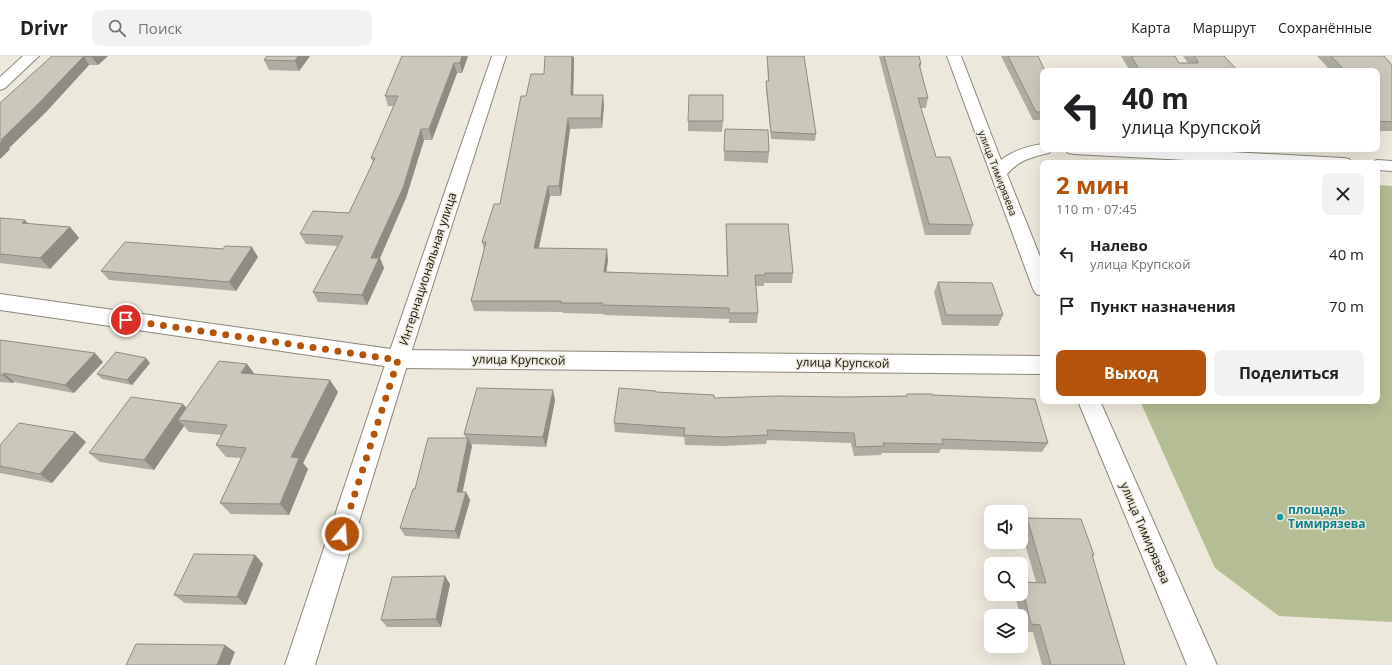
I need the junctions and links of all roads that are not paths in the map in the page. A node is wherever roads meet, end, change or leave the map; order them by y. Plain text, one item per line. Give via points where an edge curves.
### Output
1 (32, 56) edge
2 (499, 56) edge
3 (954, 56) edge
4 (0, 85) edge
5 (1040, 149) edge
6 (1175, 152) edge
7 (1243, 154) edge
8 (1310, 160) edge
9 (1380, 165) edge
10 (1392, 166) edge
11 (998, 174) junction
12 (1040, 281) edge
13 (0, 302) edge
14 (398, 360) junction
15 (1040, 365) edge
16 (1090, 404) edge
17 (300, 665) edge
18 (1202, 665) edge

1 - 4 street
2 - 14 street, Интернациональная улица
3 - 11 street, улица Тимирязева
5 - 11 street via 1018,155 1004,165
6 - 7 street
7 - 8 street
9 - 10 street
11 - 12 street, улица Тимирязева
13 - 14 street, улица Крупской
14 - 15 street, улица Крупской
14 - 17 street, Интернациональная улица
16 - 18 street, улица Тимирязева

